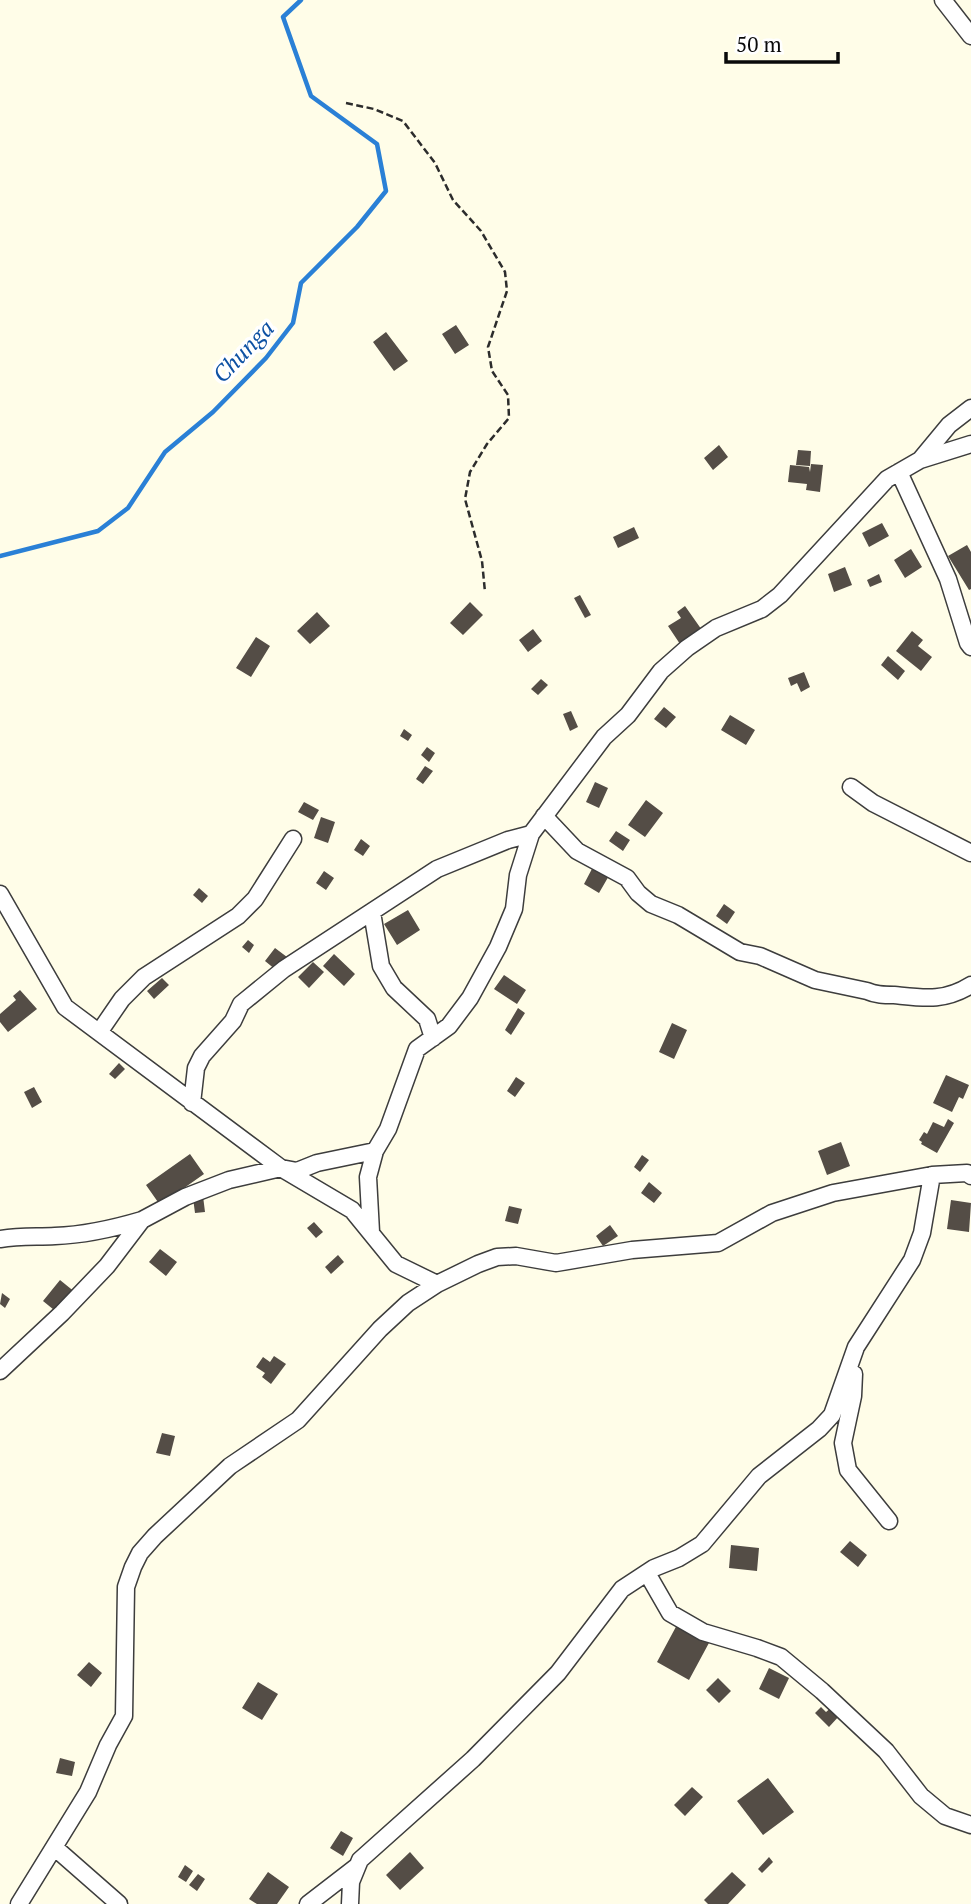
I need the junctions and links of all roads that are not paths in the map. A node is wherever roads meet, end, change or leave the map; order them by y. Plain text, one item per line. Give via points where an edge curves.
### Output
1 (943, 0) edge
2 (971, 36) edge
3 (971, 408) edge
4 (971, 444) edge
5 (920, 460) junction
6 (899, 472) junction
7 (971, 647) edge
8 (851, 787) dead end
9 (544, 816) junction
10 (531, 834) junction
11 (293, 839) dead end
12 (971, 853) edge
13 (0, 894) edge
14 (372, 912) junction
15 (971, 985) edge
16 (100, 1031) junction
17 (433, 1038) junction
18 (192, 1102) junction
19 (375, 1150) junction
20 (281, 1168) junction
21 (932, 1175) junction
22 (971, 1176) edge
23 (142, 1220) junction
24 (370, 1232) junction
25 (0, 1239) edge
26 (437, 1284) junction
27 (856, 1347) junction
28 (0, 1371) edge
29 (890, 1521) dead end
30 (647, 1573) junction
31 (971, 1825) edge
32 (54, 1847) junction
33 (358, 1866) junction
34 (19, 1904) edge
35 (119, 1904) edge
36 (308, 1904) edge
37 (350, 1904) edge

1 - 2 street
3 - 5 street via 949,425
4 - 5 street
5 - 6 street
6 - 7 street via 948,579
6 - 9 street via 887,479 780,594 762,609 716,628 661,671
8 - 12 street
9 - 10 street
9 - 15 street via 577,851 627,878 651,904 740,952 814,980 874,995 923,999
10 - 14 street via 436,869
10 - 17 street via 518,874 514,909 498,947 470,998 449,1026
11 - 16 street via 255,900 144,977
13 - 16 street via 65,1007
14 - 17 street via 381,966 394,988 427,1019
14 - 18 street via 284,969 242,1004 202,1056
16 - 18 street
17 - 19 street via 417,1049 388,1129
18 - 20 street
19 - 20 street via 297,1171
19 - 24 street via 368,1177
20 - 23 street via 211,1186
20 - 24 street via 352,1210
21 - 22 street
21 - 26 street via 833,1193 772,1213 718,1243 632,1250 556,1263 516,1256 497,1258
21 - 27 street via 922,1233 912,1259
23 - 25 street via 56,1236
23 - 28 street via 107,1266
24 - 26 street via 396,1264
26 - 32 street via 380,1329 298,1420 230,1466 141,1553 126,1587 124,1716 88,1791
27 - 29 street via 853,1396 843,1443 848,1469
27 - 30 street via 832,1415 759,1476 702,1544
30 - 31 street via 670,1613 703,1632 781,1657 886,1751 921,1796 945,1816
30 - 33 street via 622,1589 558,1673 513,1720
32 - 34 street
32 - 35 street
33 - 36 street
33 - 37 street via 351,1882

